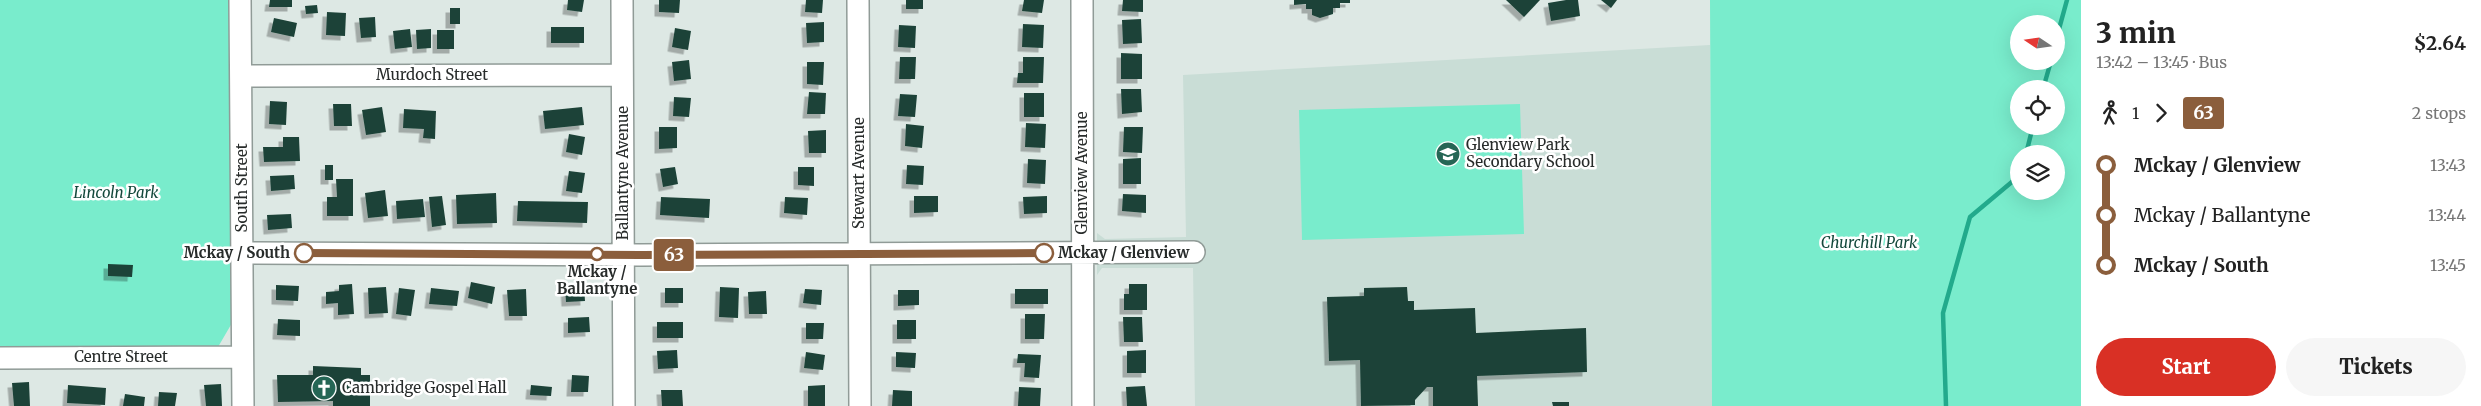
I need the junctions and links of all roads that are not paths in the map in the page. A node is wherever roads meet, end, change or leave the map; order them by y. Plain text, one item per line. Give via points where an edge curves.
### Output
1 (240, 0) edge
2 (622, 0) edge
3 (858, 0) edge
4 (1082, 0) edge
5 (622, 75) junction
6 (241, 76) junction
7 (1082, 252) junction
8 (1194, 252) dead end
9 (242, 253) junction
10 (859, 254) junction
11 (623, 255) junction
12 (242, 357) junction
13 (0, 358) edge
14 (243, 406) edge
15 (624, 406) edge
16 (860, 406) edge
17 (1083, 406) edge

1 - 6 street, South Street
2 - 5 street, Ballantyne Avenue
3 - 10 street, Stewart Avenue
4 - 7 street, Glenview Avenue
5 - 6 street, Murdoch Street
5 - 11 street, Ballantyne Avenue
6 - 9 street, South Street
7 - 8 street
7 - 10 street
7 - 17 street, Glenview Avenue
9 - 11 street
9 - 12 street, South Street
10 - 11 street
10 - 16 street, Stewart Avenue
11 - 15 street, Ballantyne Avenue
12 - 13 street, Centre Street
12 - 14 street, South Street

